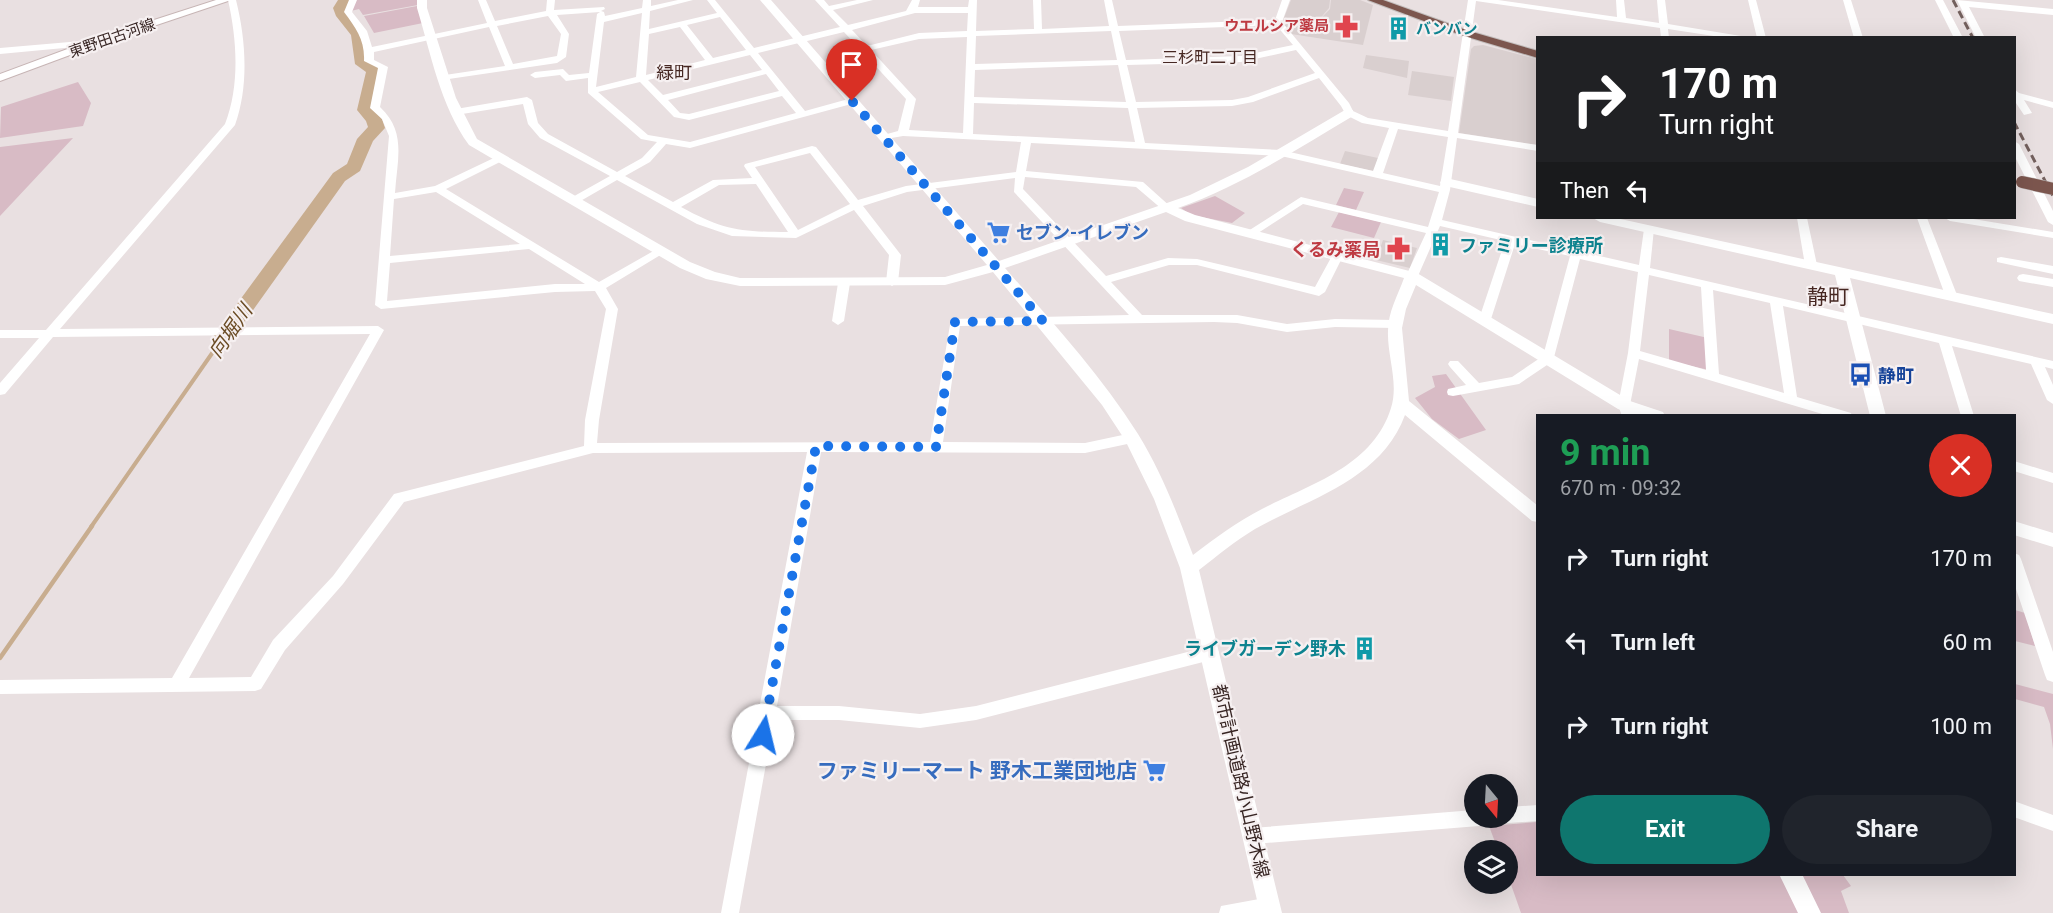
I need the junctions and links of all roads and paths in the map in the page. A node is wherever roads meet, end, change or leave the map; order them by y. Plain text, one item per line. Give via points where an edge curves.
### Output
1 (226, 0) edge
2 (232, 0) edge
3 (353, 0) edge
4 (422, 0) edge
5 (482, 0) edge
6 (551, 0) edge
7 (647, 0) edge
8 (689, 0) edge
9 (711, 0) edge
10 (765, 0) edge
11 (819, 0) edge
12 (869, 0) edge
13 (915, 0) edge
14 (1036, 0) edge
15 (1108, 0) edge
16 (1286, 0) edge
17 (1373, 0) edge
18 (1472, 0) edge
19 (1480, 0) edge
20 (1620, 0) edge
21 (1661, 0) edge
22 (1752, 0) edge
23 (1847, 0) edge
24 (1936, 0) edge
25 (1962, 2) edge
26 (602, 4) edge
27 (972, 5) edge
28 (828, 9) junction
29 (646, 10) junction
30 (913, 10) junction
31 (550, 12) junction
32 (2053, 12) edge
33 (722, 14) junction
34 (600, 20) junction
35 (1622, 20) junction
36 (1278, 22) junction
37 (492, 24) junction
38 (682, 24) junction
39 (1664, 26) junction
40 (846, 27) junction
41 (1114, 28) junction
42 (1038, 32) junction
43 (644, 33) junction
44 (1465, 33) junction
45 (972, 36) junction
46 (1665, 36) edge
47 (1735, 36) edge
48 (1761, 36) edge
49 (1858, 36) edge
50 (1958, 36) edge
51 (1980, 36) edge
52 (432, 37) junction
53 (798, 39) junction
54 (93, 43) junction
55 (1298, 46) junction
56 (866, 49) junction
57 (369, 50) junction
58 (0, 51) edge
59 (751, 51) junction
60 (1536, 54) edge
61 (710, 61) junction
62 (1122, 64) junction
63 (510, 67) junction
64 (970, 67) junction
65 (768, 71) junction
66 (1321, 74) junction
67 (535, 75) dead end
68 (593, 75) junction
69 (0, 78) edge
70 (445, 78) junction
71 (641, 78) junction
72 (591, 91) junction
73 (784, 92) junction
74 (2016, 93) edge
75 (2016, 95) edge
76 (661, 99) junction
77 (969, 100) junction
78 (852, 101) junction
79 (1132, 105) junction
80 (2053, 105) edge
81 (456, 112) junction
82 (1349, 113) junction
83 (2027, 113) dead end
84 (802, 114) junction
85 (1394, 126) junction
86 (903, 133) junction
87 (1453, 135) junction
88 (884, 138) junction
89 (968, 138) junction
90 (663, 141) junction
91 (1026, 141) junction
92 (1141, 146) junction
93 (1536, 148) edge
94 (2016, 148) edge
95 (1281, 153) junction
96 (498, 159) junction
97 (1021, 174) junction
98 (1377, 175) junction
99 (619, 176) junction
100 (759, 181) junction
101 (2018, 181) edge
102 (926, 186) junction
103 (1445, 186) junction
104 (438, 189) junction
105 (2053, 189) edge
106 (389, 197) junction
107 (573, 201) junction
108 (1536, 203) edge
109 (857, 205) junction
110 (674, 206) junction
111 (1167, 208) junction
112 (1605, 219) edge
113 (1802, 219) edge
114 (1922, 219) edge
115 (1956, 219) edge
116 (2053, 222) edge
117 (1434, 226) junction
118 (1649, 229) junction
119 (1251, 234) junction
120 (796, 235) junction
121 (2053, 235) edge
122 (1511, 239) junction
123 (1067, 242) junction
124 (530, 246) junction
125 (661, 251) junction
126 (1576, 254) junction
127 (1337, 256) junction
128 (384, 260) junction
129 (2001, 260) dead end
130 (1811, 265) junction
131 (996, 267) junction
132 (1644, 270) junction
133 (2053, 270) edge
134 (1841, 271) junction
135 (1412, 276) junction
136 (2023, 278) dead end
137 (1103, 281) junction
138 (892, 282) junction
139 (844, 283) junction
140 (2053, 283) edge
141 (1707, 285) junction
142 (598, 287) junction
143 (1950, 295) junction
144 (1776, 301) junction
145 (1138, 318) junction
146 (1853, 318) junction
147 (1485, 319) junction
148 (2053, 319) edge
149 (838, 321) dead end
150 (1043, 321) junction
151 (1396, 324) junction
152 (0, 334) edge
153 (50, 334) junction
154 (1944, 340) junction
155 (1634, 353) junction
156 (1549, 358) junction
157 (2036, 361) junction
158 (1454, 364) dead end
159 (2053, 365) edge
160 (1713, 375) junction
161 (1476, 388) junction
162 (0, 391) edge
163 (1453, 392) dead end
164 (1791, 398) junction
165 (2053, 400) edge
166 (1401, 403) junction
167 (1627, 410) edge
168 (1647, 414) edge
169 (1840, 414) edge
170 (1877, 414) edge
171 (1967, 414) edge
172 (1132, 438) junction
173 (816, 446) junction
174 (936, 447) junction
175 (590, 449) junction
176 (2016, 467) edge
177 (2053, 478) edge
178 (1536, 514) edge
179 (2016, 529) edge
180 (2053, 540) edge
181 (2016, 565) edge
182 (1189, 568) junction
183 (1211, 653) junction
184 (2053, 675) edge
185 (178, 683) junction
186 (0, 687) edge
187 (766, 713) junction
188 (2016, 810) edge
189 (1536, 813) edge
190 (1518, 814) edge
191 (1464, 819) edge
192 (2053, 823) edge
193 (1253, 836) junction
194 (1791, 876) edge
195 (1270, 910) edge
196 (730, 913) edge
197 (1228, 913) edge
198 (1810, 913) edge

1 - 54 street, 東野田古河線
2 - 153 street via 238,35 239,98 230,125
3 - 57 street via 349,14 363,31
4 - 52 street
5 - 37 street
6 - 31 street
7 - 29 street
8 - 29 street
9 - 33 street
10 - 53 street, 都市計画道路小山野木線
11 - 28 street
12 - 28 street
13 - 30 street
14 - 42 street
15 - 41 street
16 - 36 street
17 - 44 highway
18 - 44 street
19 - 35 street
20 - 35 street
21 - 39 street
22 - 48 street
23 - 49 street
24 - 50 street
25 - 32 street
25 - 51 street
26 - 31 street
26 - 34 street
27 - 30 street
27 - 45 street
28 - 40 street
29 - 34 street
29 - 43 street
30 - 40 street
31 - 37 street
31 - 63 street via 565,34 561,57
33 - 38 street
33 - 59 street
34 - 68 street
35 - 39 street
36 - 41 street
36 - 55 street
37 - 52 street
37 - 63 street
38 - 43 street
38 - 61 street
39 - 46 street
39 - 47 street
40 - 53 street
40 - 56 street
41 - 42 street
41 - 62 street
42 - 45 street
43 - 71 street
44 - 60 highway
44 - 87 street
45 - 56 street via 919,36
45 - 64 street
52 - 57 street
52 - 70 street
53 - 59 street
53 - 78 street, 都市計画道路小山野木線
54 - 58 street
54 - 69 street, 東野田古河線
55 - 62 street via 1241,59
55 - 66 street
56 - 86 street via 911,99
57 - 106 street via 369,61 383,67 375,108 386,118 394,136
59 - 61 street
59 - 65 street
61 - 71 street
62 - 64 street
62 - 79 street
63 - 70 street
64 - 77 street
65 - 73 street
65 - 76 street
66 - 79 street via 1232,103
66 - 82 street
67 - 68 street
68 - 72 street
70 - 81 street
71 - 72 street
71 - 76 street
72 - 90 street via 645,138
73 - 76 street via 689,117 677,115
73 - 84 street
74 - 80 street
75 - 83 street
77 - 79 street
77 - 89 street
78 - 84 street
78 - 88 street, 都市計画道路小山野木線
79 - 92 street
81 - 96 street via 467,136
81 - 99 street via 527,100 536,129
82 - 85 street via 1365,121
82 - 95 street
84 - 90 street via 690,145
85 - 87 street
85 - 98 street
86 - 88 street
86 - 89 street
87 - 93 street
87 - 103 street
88 - 102 street, 都市計画道路小山野木線
89 - 91 street
90 - 99 street via 646,160
91 - 92 street
91 - 97 street
92 - 95 street
94 - 116 street
95 - 98 street
95 - 111 street via 1222,186
96 - 104 street
96 - 107 street
97 - 102 street
97 - 111 street via 1139,184
97 - 123 street via 1018,190
98 - 103 street
99 - 107 street
99 - 110 street
100 - 109 street via 749,166 812,149
100 - 110 street via 717,182
100 - 120 street
101 - 105 highway, bridge
102 - 109 street
102 - 131 street, 都市計画道路小山野木線
103 - 108 street
103 - 117 street
104 - 106 street
104 - 124 street
106 - 128 street
107 - 125 street
109 - 120 street
109 - 138 street via 895,255
110 - 120 street via 701,222 732,233
111 - 119 street
111 - 123 street
112 - 118 street
113 - 130 street
114 - 143 street
115 - 121 street
117 - 119 street via 1301,200
117 - 122 street
117 - 135 street
118 - 130 street
118 - 132 street
119 - 127 street
122 - 126 street
122 - 147 street
123 - 131 street
123 - 137 street
124 - 128 street
124 - 142 street
125 - 139 street via 685,266 728,281
125 - 142 street
126 - 132 street
126 - 156 street
127 - 135 street
127 - 137 street via 1319,292 1197,262 1168,261
128 - 142 street via 381,305
129 - 133 street
130 - 134 street
131 - 138 street via 945,281
131 - 150 street, 都市計画道路小山野木線
132 - 141 street
132 - 155 street
134 - 143 street
134 - 146 street
135 - 147 street
135 - 151 street
136 - 140 street
137 - 145 street
138 - 139 street
139 - 149 street
141 - 144 street
141 - 160 street
142 - 175 street via 612,309
143 - 148 street
144 - 146 street
144 - 164 street
145 - 150 street
145 - 151 street via 1237,319 1287,328
146 - 154 street
146 - 170 street
147 - 156 street
150 - 172 street, 都市計画道路小山野木線 via 1108,401
150 - 174 street via 955,322
151 - 166 street
152 - 153 street
153 - 162 street
153 - 185 street via 378,330
154 - 157 street
154 - 171 street
155 - 160 street
155 - 167 street
156 - 161 street via 1515,381
156 - 167 street
157 - 159 street
157 - 165 street
158 - 161 street
160 - 164 street
161 - 163 street
164 - 169 street
166 - 178 street
166 - 182 street via 1394,426 1366,461 1247,525
167 - 168 street
172 - 174 street via 1085,448
172 - 182 street, 都市計画道路小山野木線 via 1163,499
173 - 174 street
173 - 175 street
173 - 187 street
175 - 185 street via 399,498 338,580 279,645 255,684
176 - 177 street
179 - 180 street
181 - 184 street
182 - 183 street, 都市計画道路小山野木線
183 - 187 street via 976,713 920,721 839,713
183 - 193 street, 都市計画道路小山野木線
185 - 186 street
187 - 196 street
188 - 192 street
189 - 190 street
191 - 193 street
193 - 195 street, 都市計画道路小山野木線
194 - 198 street
195 - 197 street

